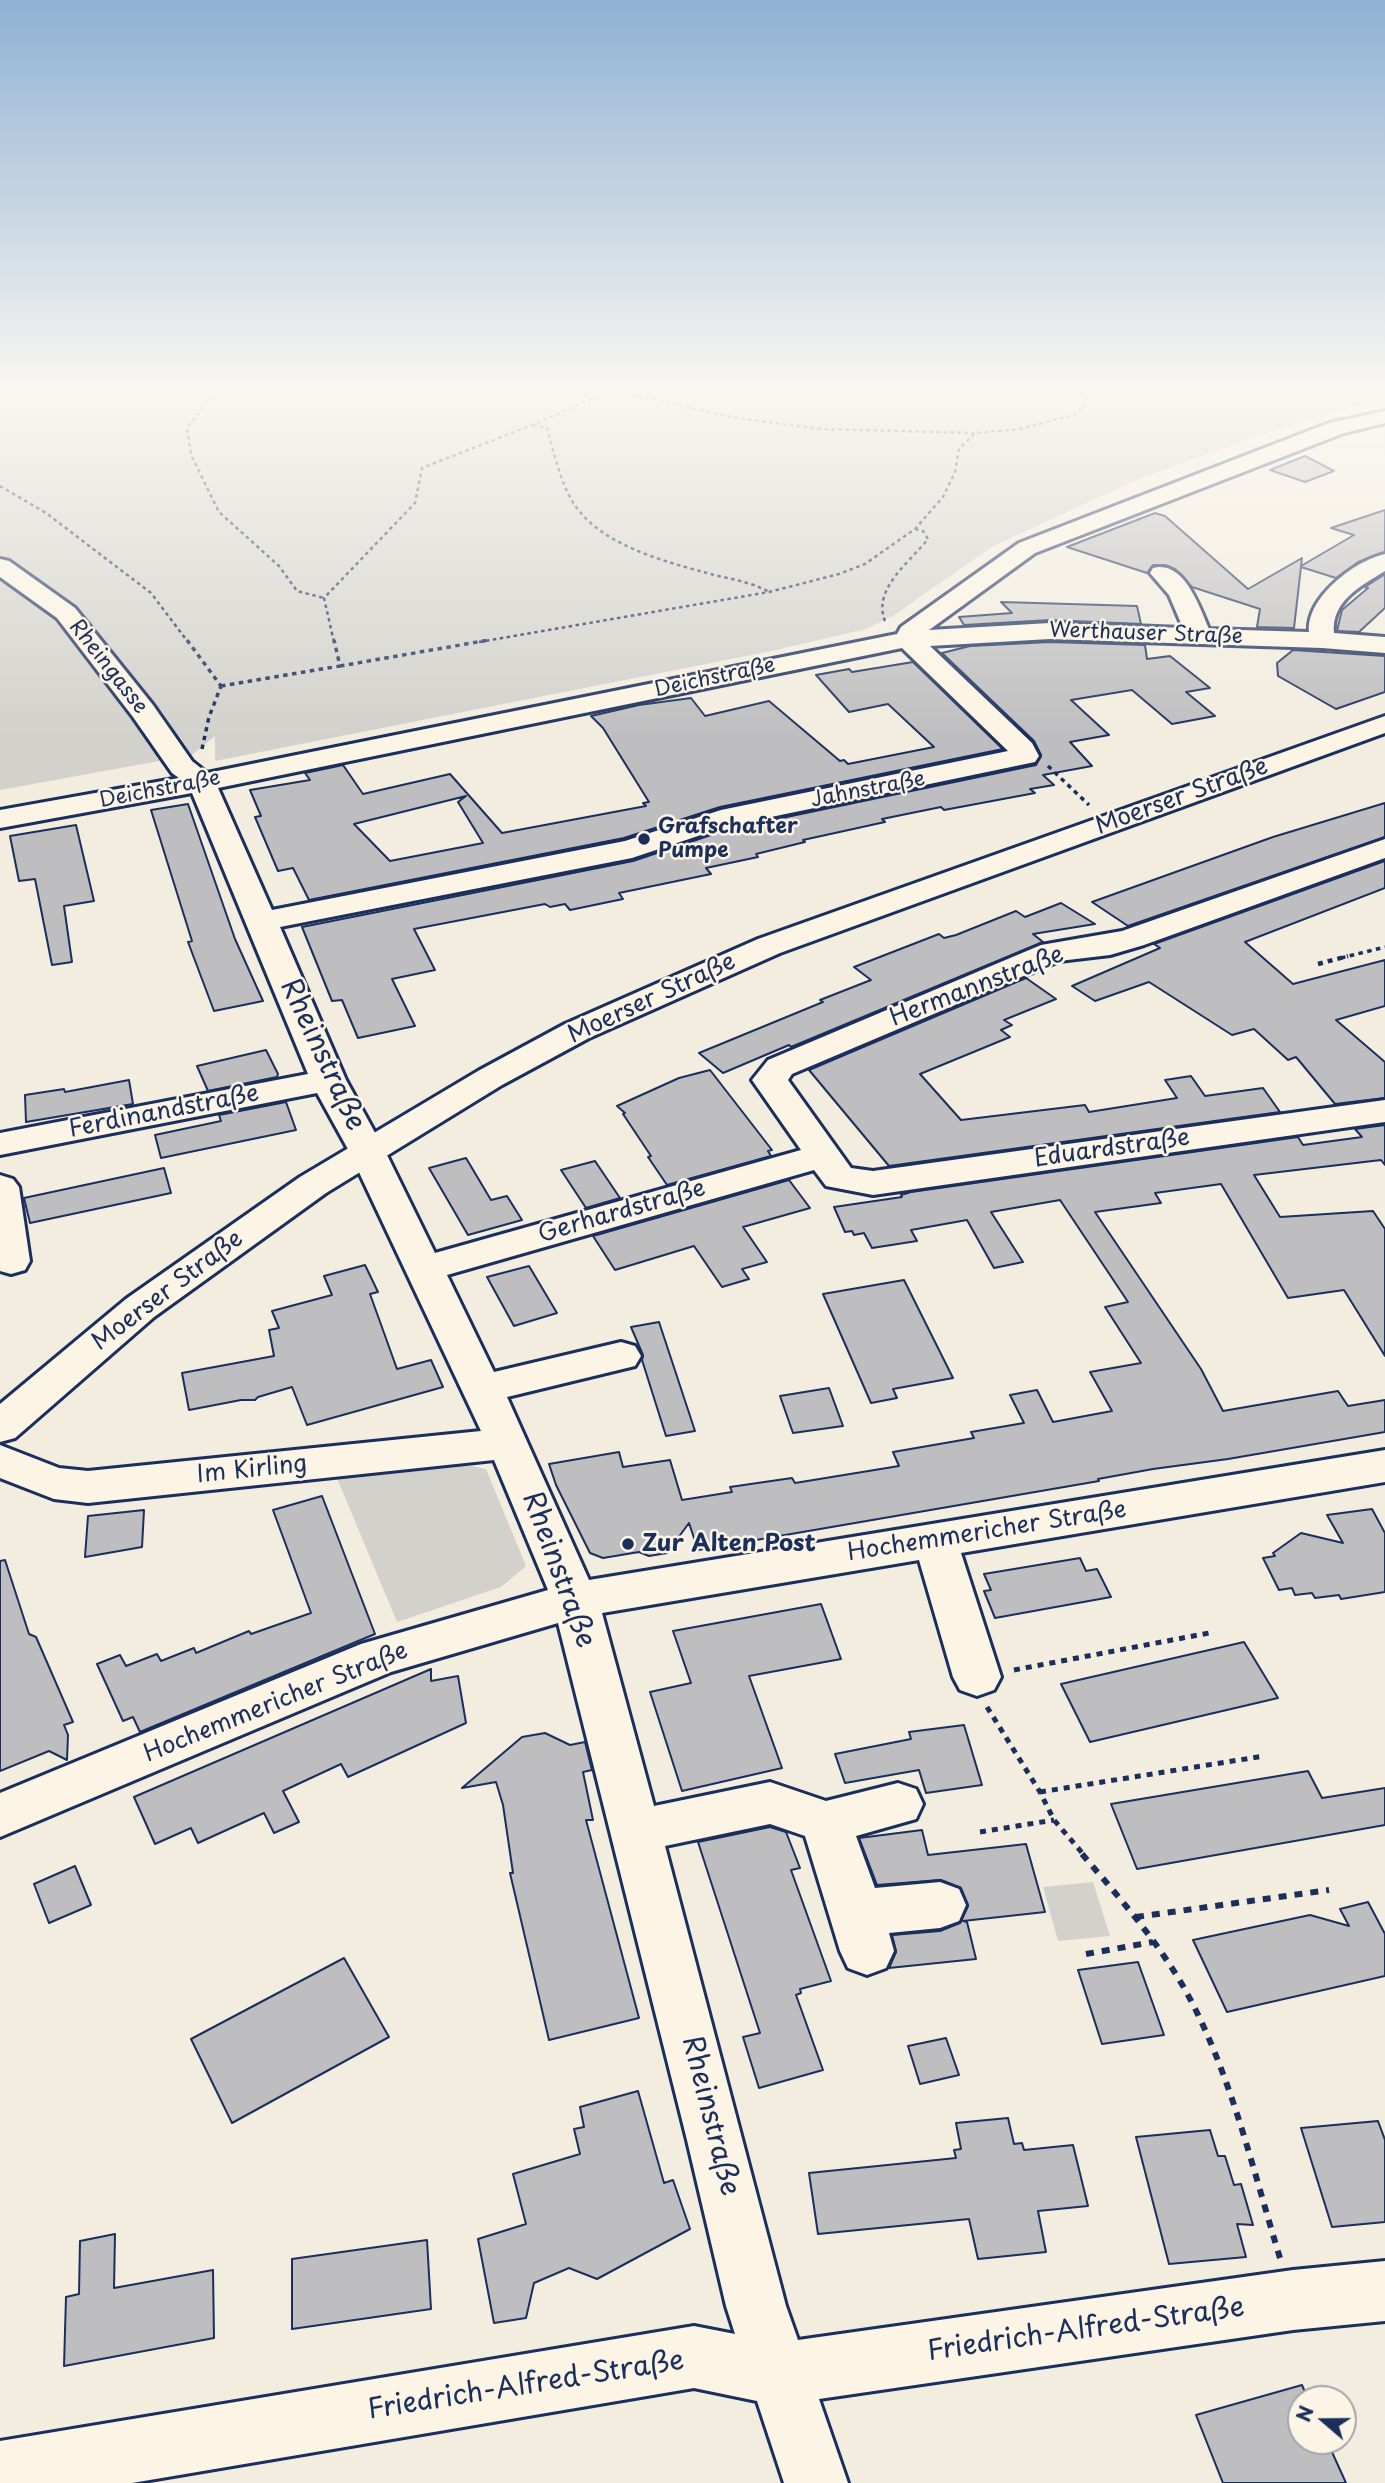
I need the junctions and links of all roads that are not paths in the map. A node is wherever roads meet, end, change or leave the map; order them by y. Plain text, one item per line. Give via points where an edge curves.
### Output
1 (1136, 506) edge
2 (1385, 561) edge
3 (0, 566) edge
4 (1162, 573) dead end
5 (909, 636) junction
6 (1199, 636) junction
7 (1322, 640) junction
8 (1385, 645) edge
9 (1385, 724) edge
10 (191, 775) junction
11 (30, 789) dead end
12 (0, 819) edge
13 (1385, 848) edge
14 (263, 921) junction
15 (328, 1080) junction
16 (1385, 1111) edge
17 (0, 1144) edge
18 (367, 1151) junction
19 (830, 1167) junction
20 (0, 1187) edge
21 (11, 1261) dead end
22 (423, 1269) junction
23 (621, 1356) dead end
24 (482, 1389) junction
25 (0, 1427) edge
26 (508, 1443) junction
27 (0, 1461) edge
28 (1385, 1466) edge
29 (935, 1540) junction
30 (575, 1600) junction
31 (977, 1677) road end
32 (898, 1804) dead end
33 (0, 1816) edge
34 (826, 1822) junction
35 (636, 1831) junction
36 (940, 1905) dead end
37 (1385, 2291) edge
38 (779, 2374) junction
39 (0, 2473) edge
40 (816, 2483) edge

1 - 5 street, Deichstraße via 1027,548
2 - 7 street via 1326,605
3 - 10 street, Rheingasse via 66,613
4 - 6 street via 1180,592
5 - 6 street, Werthauser Straße via 1050,631
5 - 10 street, Deichstraße
5 - 14 street, Jahnstraße via 1025,756 721,819 675,835 638,834 511,862 508,874
6 - 7 street, Werthauser Straße
7 - 8 street, Werthauser Straße
9 - 18 street, Moerser Straße via 769,946 577,1031
10 - 11 street via 141,769
10 - 12 street, Deichstraße
10 - 14 street, Rheinstraße
13 - 19 street, Hermannstraße via 1133,938 1052,952 780,1067 770,1080
14 - 15 street, Rheinstraße
15 - 17 street, Ferdinandstraße
15 - 18 street, Rheinstraße
16 - 19 street, Eduardstraße via 873,1183
18 - 22 street, Rheinstraße
18 - 25 street, Moerser Straße via 140,1308
19 - 22 street, Gerhardstraße
20 - 21 street
22 - 24 street, Rheinstraße
23 - 24 street
24 - 26 street, Rheinstraße
26 - 27 street, Im Kirling via 88,1487 54,1483
26 - 30 street, Rheinstraße
28 - 29 street, Hochemmericher Straße
29 - 30 street, Hochemmericher Straße
29 - 31 street
30 - 33 street, Hochemmericher Straße via 378,1657
30 - 35 street, Rheinstraße
32 - 34 street
34 - 35 street via 770,1803
34 - 36 street via 862,1932
35 - 38 street, Rheinstraße via 756,2306
37 - 38 street, Friedrich-Alfred-Straße via 1293,2300
38 - 39 street, Friedrich-Alfred-Straße via 694,2357
38 - 40 street, Rheinstraße

